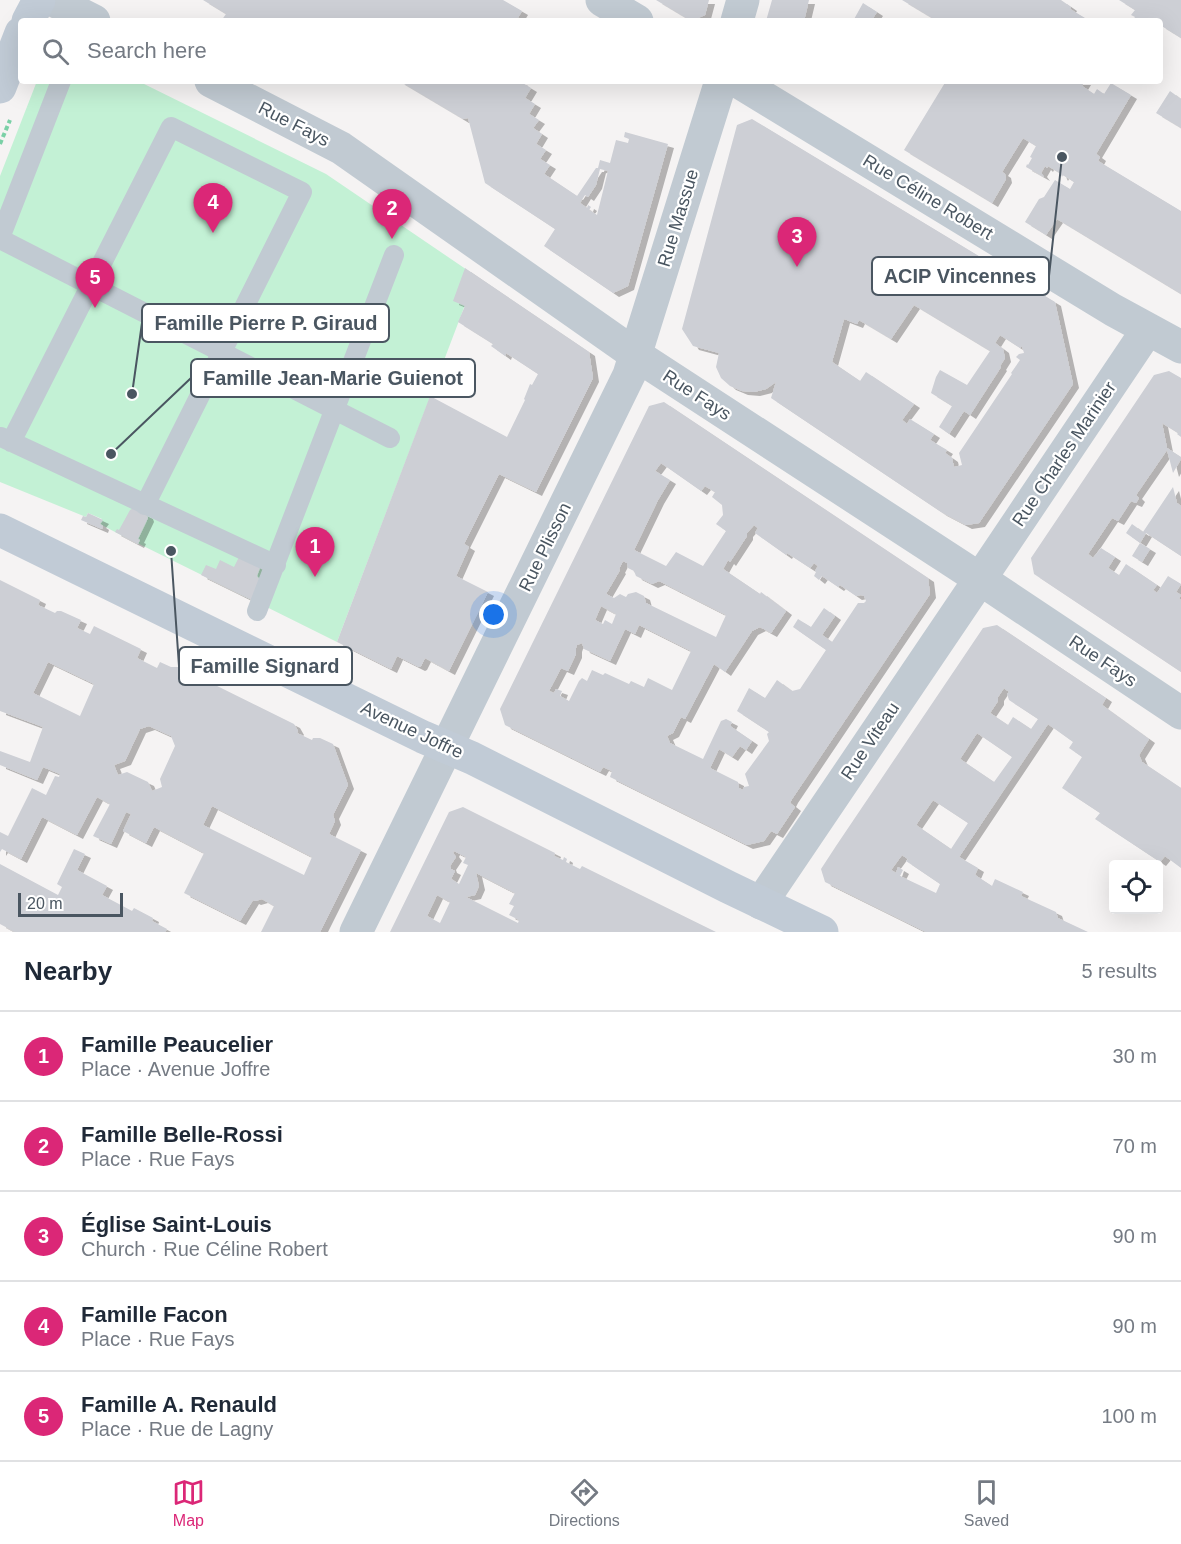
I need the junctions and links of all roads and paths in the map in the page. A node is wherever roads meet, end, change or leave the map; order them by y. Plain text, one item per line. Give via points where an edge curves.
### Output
1 (39, 0) edge
2 (53, 0) edge
3 (602, 0) edge
4 (743, 0) edge
5 (30, 18) edge
6 (88, 18) edge
7 (632, 18) edge
8 (738, 18) edge
9 (18, 41) edge
10 (60, 84) edge
11 (217, 84) edge
12 (720, 84) edge
13 (742, 84) edge
14 (0, 87) edge
15 (0, 238) edge
16 (394, 255) dead end
17 (91, 284) junction
18 (1148, 329) junction
19 (1181, 347) edge
20 (222, 351) junction
21 (636, 355) junction
22 (336, 409) junction
23 (390, 438) dead end
24 (5, 440) edge
25 (145, 505) junction
26 (0, 530) edge
27 (276, 565) junction
28 (980, 579) junction
29 (257, 611) dead end
30 (1181, 713) edge
31 (447, 747) junction
32 (761, 903) junction
33 (356, 932) edge
34 (822, 932) edge

1 - 5 main road
2 - 6 street
3 - 7 street
4 - 8 street
9 - 14 main road
10 - 15 lane
11 - 21 street, Rue Fays via 341,148
12 - 21 street, Rue Massue
13 - 18 street, Rue Céline Robert
15 - 17 lane
16 - 22 lane
17 - 20 lane
17 - 20 lane via 171,126 302,192
17 - 24 lane
18 - 19 street, Rue Céline Robert
18 - 28 street, Rue Charles Marinier
20 - 22 lane
20 - 25 lane
21 - 28 street, Rue Fays
21 - 31 street, Rue Plisson
22 - 23 lane
22 - 27 lane
24 - 25 lane
25 - 27 lane
26 - 31 main road, Avenue Joffre
27 - 29 lane
28 - 30 street, Rue Fays
28 - 32 street, Rue Viteau
31 - 32 main road, Avenue Joffre
31 - 33 street, Rue Plisson
32 - 34 main road, Avenue Joffre

